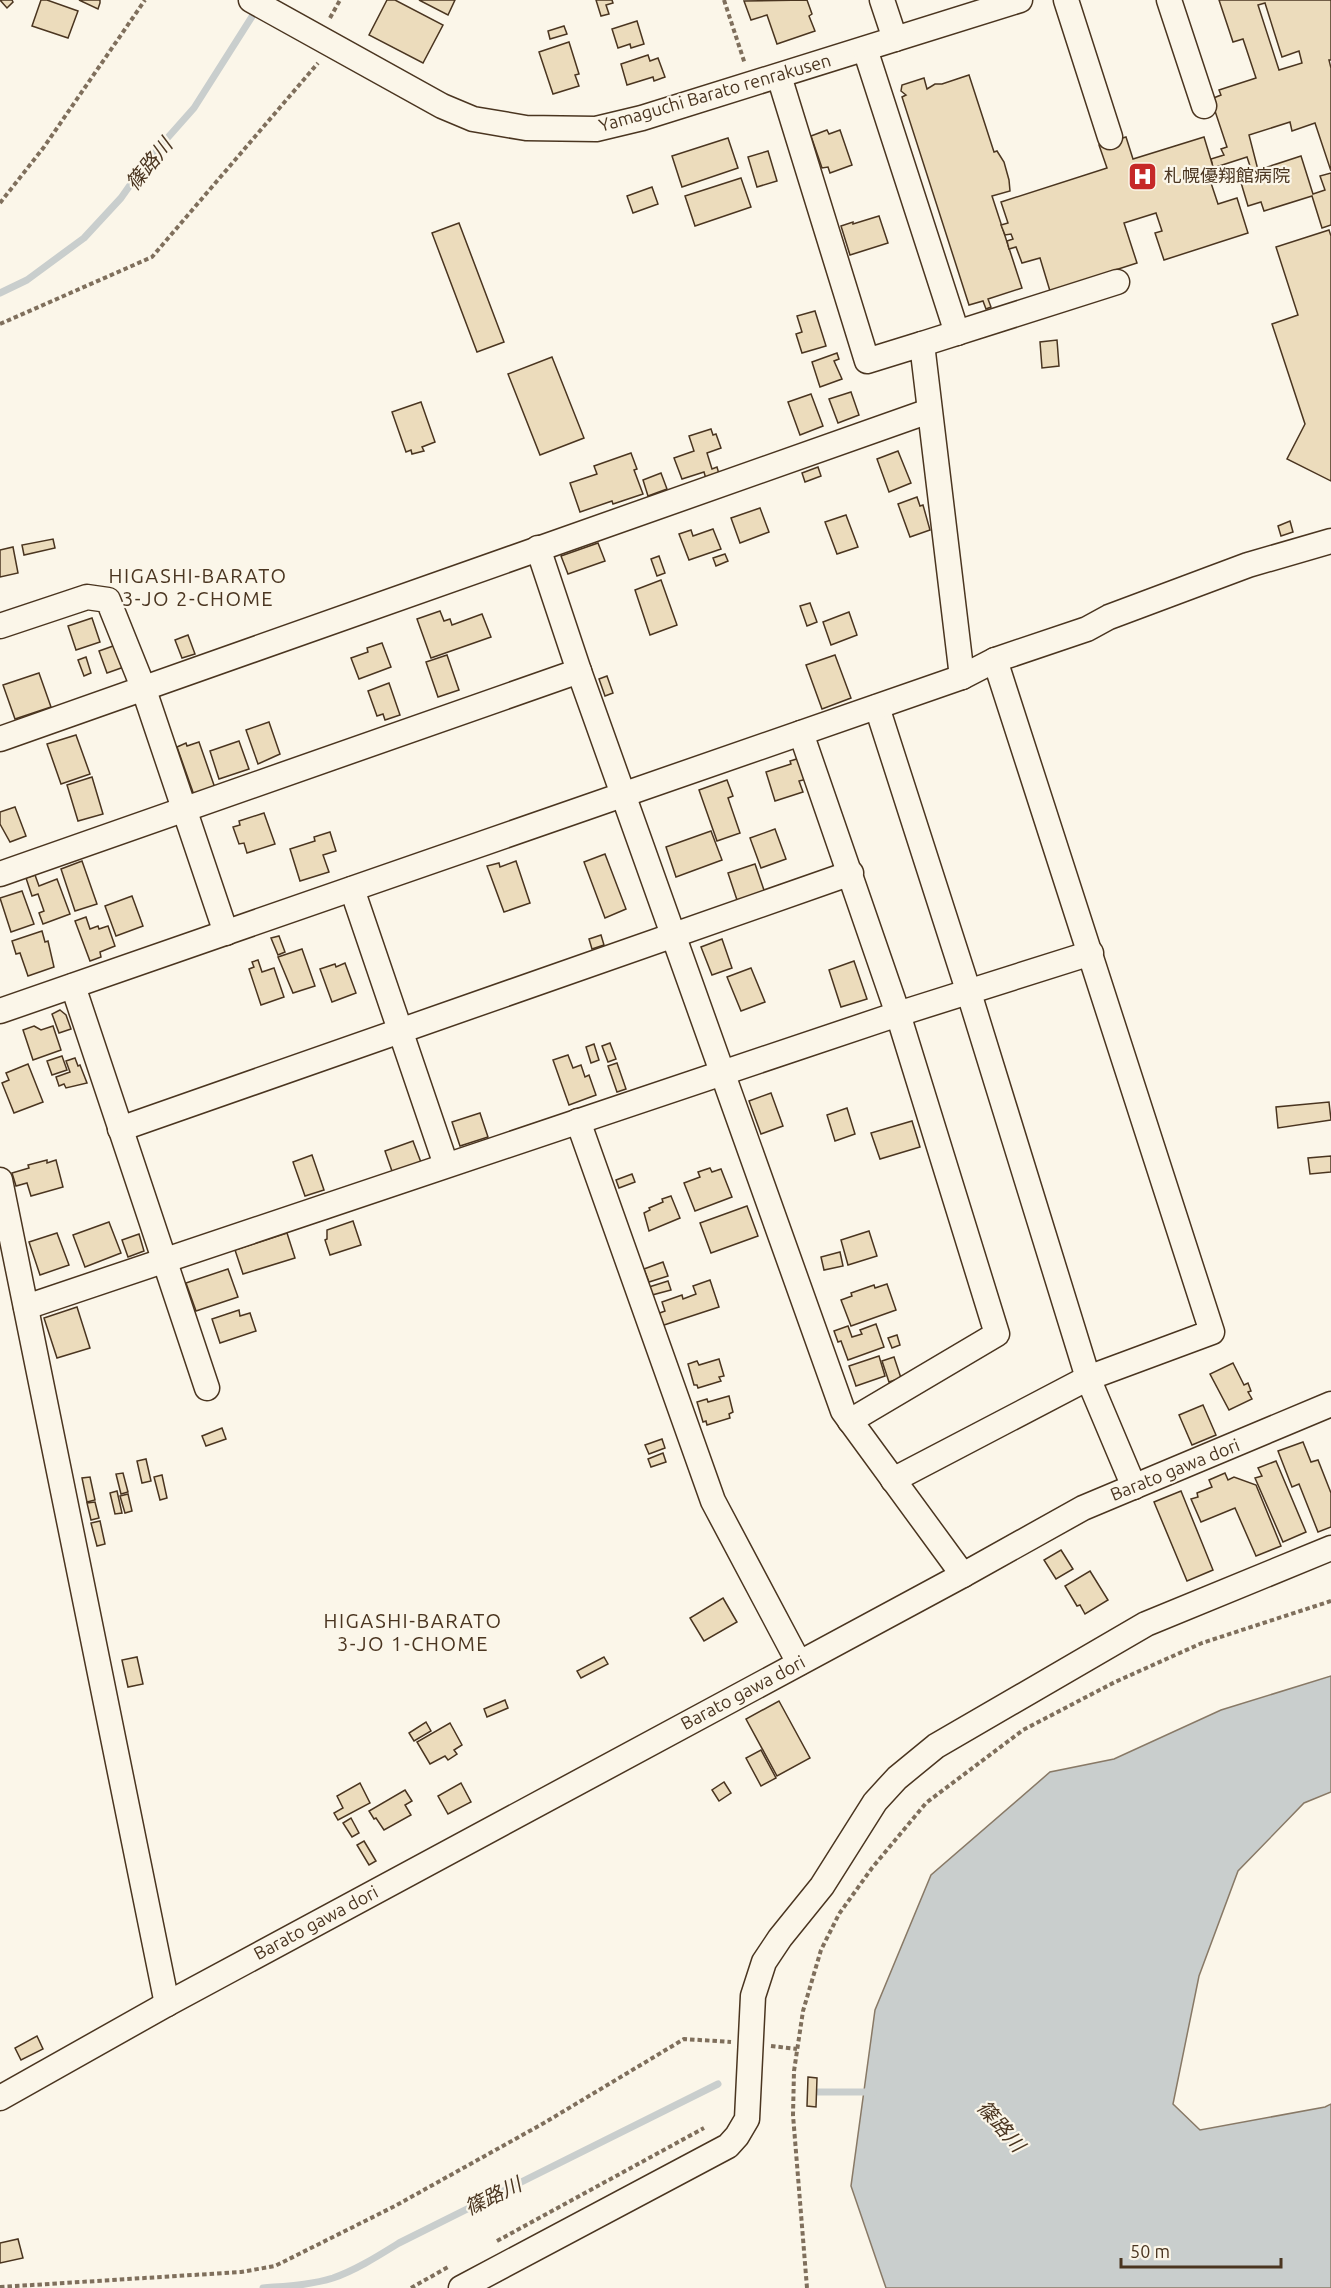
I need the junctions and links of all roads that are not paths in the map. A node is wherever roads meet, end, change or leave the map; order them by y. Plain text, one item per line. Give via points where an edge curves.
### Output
1 (251, 0) edge
2 (882, 0) edge
3 (1066, 0) edge
4 (1169, 0) edge
5 (1016, 1) edge
6 (895, 39) junction
7 (865, 49) junction
8 (779, 76) junction
9 (1204, 106) dead end
10 (1110, 136) dead end
11 (1117, 282) dead end
12 (957, 333) junction
13 (922, 344) junction
14 (929, 411) junction
15 (1331, 541) edge
16 (538, 548) junction
17 (0, 626) edge
18 (995, 660) junction
19 (579, 671) junction
20 (962, 677) junction
21 (143, 687) junction
22 (877, 706) junction
23 (801, 733) junction
24 (0, 739) edge
25 (625, 795) junction
26 (184, 810) junction
27 (851, 873) junction
28 (0, 874) edge
29 (352, 889) junction
30 (226, 933) junction
31 (675, 936) junction
32 (1090, 953) junction
33 (73, 986) junction
34 (969, 993) junction
35 (0, 1011) edge
36 (898, 1014) junction
37 (401, 1031) junction
38 (723, 1072) junction
39 (579, 1121) junction
40 (120, 1129) junction
41 (446, 1165) junction
42 (0, 1180) edge
43 (163, 1261) junction
44 (26, 1307) junction
45 (1088, 1378) junction
46 (207, 1388) dead end
47 (1331, 1404) edge
48 (850, 1421) junction
49 (893, 1480) junction
50 (1134, 1487) junction
51 (1331, 1548) edge
52 (963, 1575) junction
53 (799, 1663) junction
54 (167, 2004) junction
55 (0, 2098) edge
56 (461, 2288) edge

1 - 8 street, Yamaguchi Barato renrakusen via 442,106 473,119 526,128 596,129
2 - 6 street
3 - 10 street
4 - 9 street
5 - 6 street, Yamaguchi Barato renrakusen
6 - 7 street, Yamaguchi Barato renrakusen
7 - 8 street, Yamaguchi Barato renrakusen
7 - 12 street
8 - 13 street via 867,361
11 - 12 street
12 - 13 street
13 - 14 street
14 - 16 street
14 - 20 street
15 - 18 street via 1248,565 1109,617 1087,629
16 - 19 street
16 - 21 street
17 - 21 street via 87,597 108,600
18 - 20 street
18 - 32 street
19 - 25 street
19 - 26 street
20 - 22 street
21 - 24 street
21 - 26 street
22 - 23 street
22 - 34 street
23 - 25 street
23 - 27 street
25 - 29 street
25 - 31 street
26 - 28 street
26 - 30 street
27 - 31 street
27 - 36 street
29 - 30 street
29 - 37 street
30 - 33 street
31 - 37 street
31 - 38 street
32 - 34 street
32 - 45 street via 1212,1332
33 - 35 street
33 - 40 street
34 - 36 street
34 - 45 street
36 - 38 street
36 - 48 street via 997,1334
37 - 40 street
37 - 41 street
38 - 39 street
38 - 48 street via 843,1411
39 - 41 street
39 - 53 street via 713,1501
40 - 43 street
41 - 43 street
42 - 44 street
43 - 44 street
43 - 46 street
44 - 54 street
45 - 49 street
45 - 50 street
47 - 50 street, Barato gawa dori
48 - 49 street
49 - 52 street
50 - 52 street, Barato gawa dori via 1083,1508
51 - 56 street via 1146,1624 936,1746 897,1778 875,1803 822,1886 764,1962 753,1995 747,2119 737,2136 728,2145
52 - 53 street, Barato gawa dori
53 - 54 street, Barato gawa dori
54 - 55 street, Barato gawa dori

